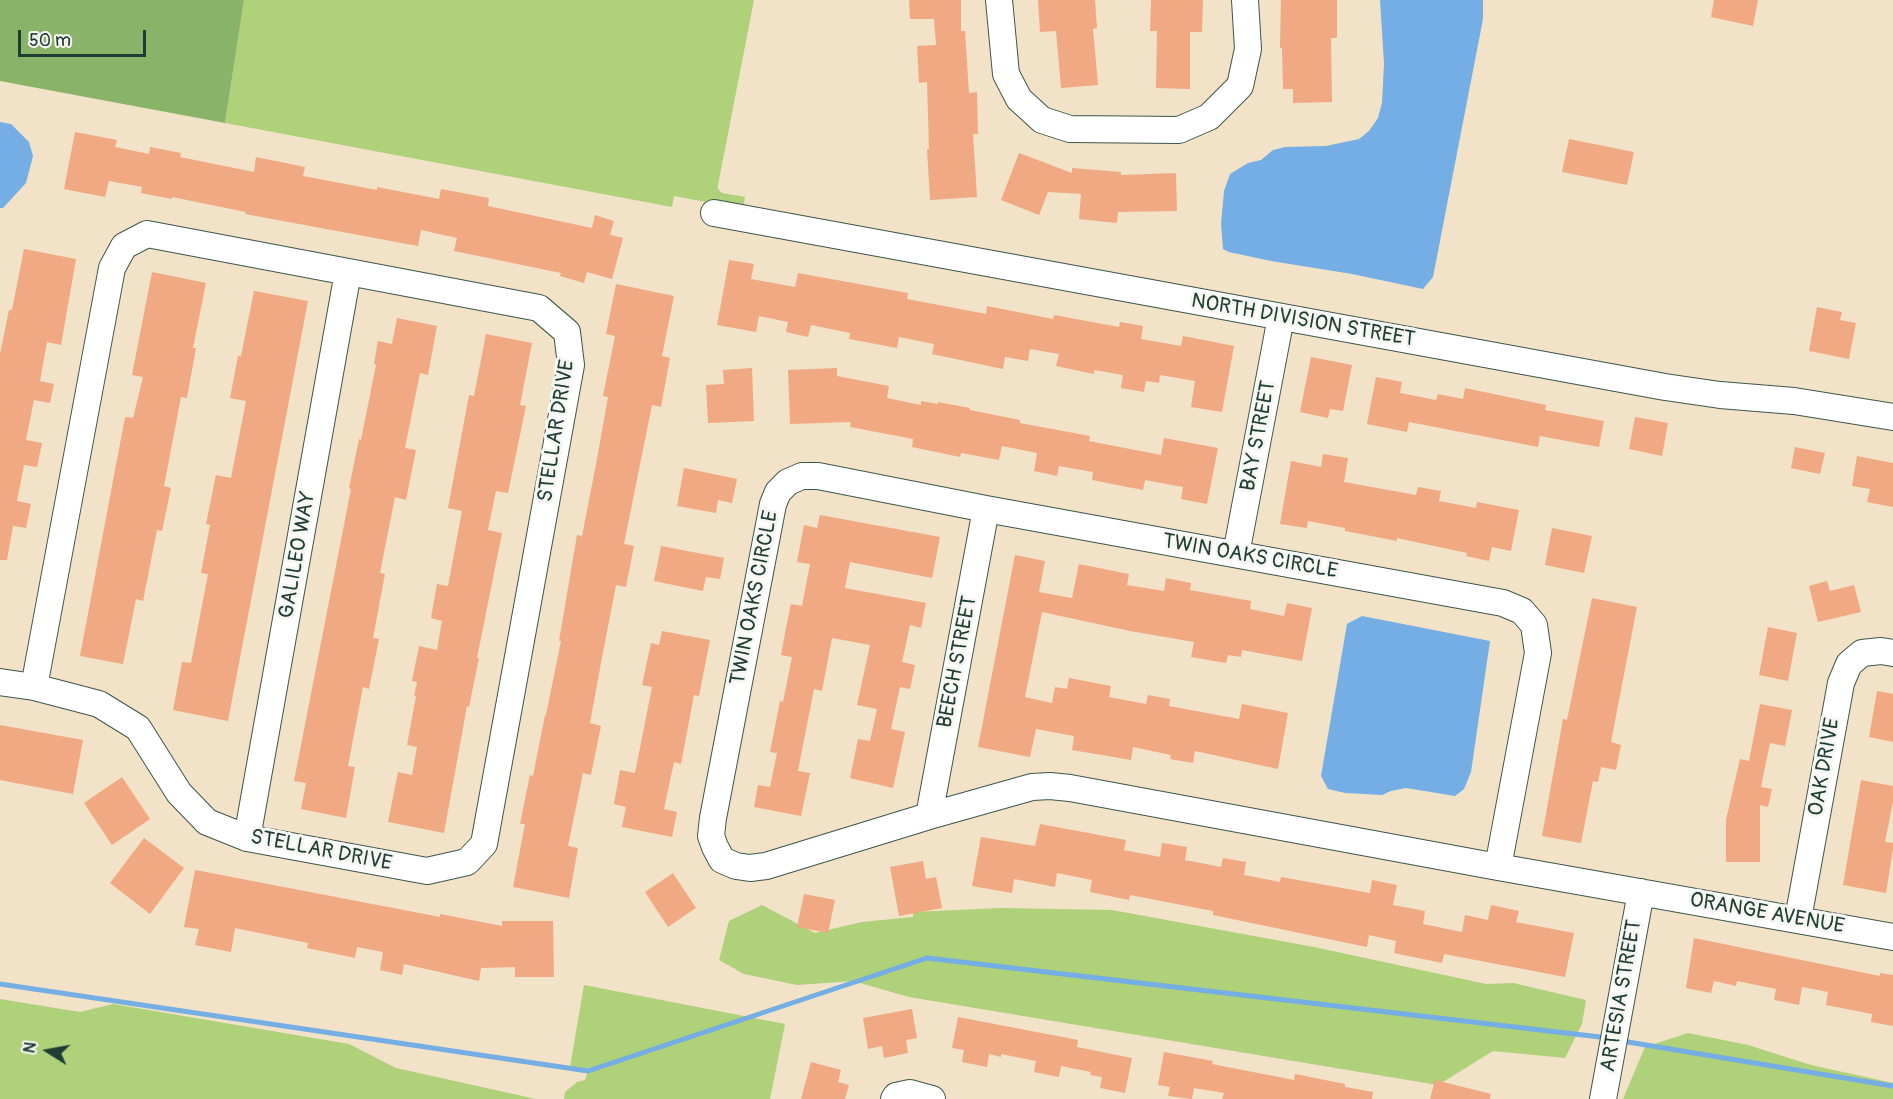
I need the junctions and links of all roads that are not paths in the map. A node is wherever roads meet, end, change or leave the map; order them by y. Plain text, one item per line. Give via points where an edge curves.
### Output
1 (999, 0) edge
2 (1245, 0) edge
3 (714, 213) dead end
4 (348, 272) junction
5 (1281, 317) junction
6 (1893, 417) edge
7 (987, 509) junction
8 (1236, 554) junction
9 (1893, 653) edge
10 (0, 681) edge
11 (34, 687) junction
12 (929, 816) junction
13 (247, 838) junction
14 (1498, 867) junction
15 (1641, 892) junction
16 (1798, 919) junction
17 (1893, 937) edge
18 (894, 1099) edge
19 (932, 1099) edge
20 (1603, 1099) edge

1 - 2 street via 1006,74 1019,99 1042,120 1070,129 1179,130 1209,117 1240,86 1248,49
3 - 5 street, NORTH DIVISION STREET
4 - 11 street, STELLAR DRIVE via 147,234 124,246 112,268
4 - 13 street, GALILEO WAY
4 - 13 street, STELLAR DRIVE via 539,308 567,332 571,365 484,844 466,862 427,871
5 - 6 street, NORTH DIVISION STREET via 1665,387
5 - 8 street, BAY STREET
7 - 8 street, TWIN OAKS CIRCLE
7 - 12 street, BEECH STREET
7 - 12 street, TWIN OAKS CIRCLE via 818,476 802,476 778,492 711,836 722,860 750,868
8 - 14 street, TWIN OAKS CIRCLE via 1503,603 1522,611 1534,625 1538,653
9 - 16 street, OAK DRIVE via 1862,653 1849,664 1841,683
10 - 11 street, STELLAR DRIVE
11 - 13 street, STELLAR DRIVE via 99,704 138,728 179,793 207,822
12 - 14 street, TWIN OAKS CIRCLE via 1032,787 1070,788
14 - 15 street, TWIN OAKS CIRCLE
15 - 16 street, ORANGE AVENUE
15 - 20 street, ARTESIA STREET
16 - 17 street, ORANGE AVENUE
18 - 19 street via 910,1093

